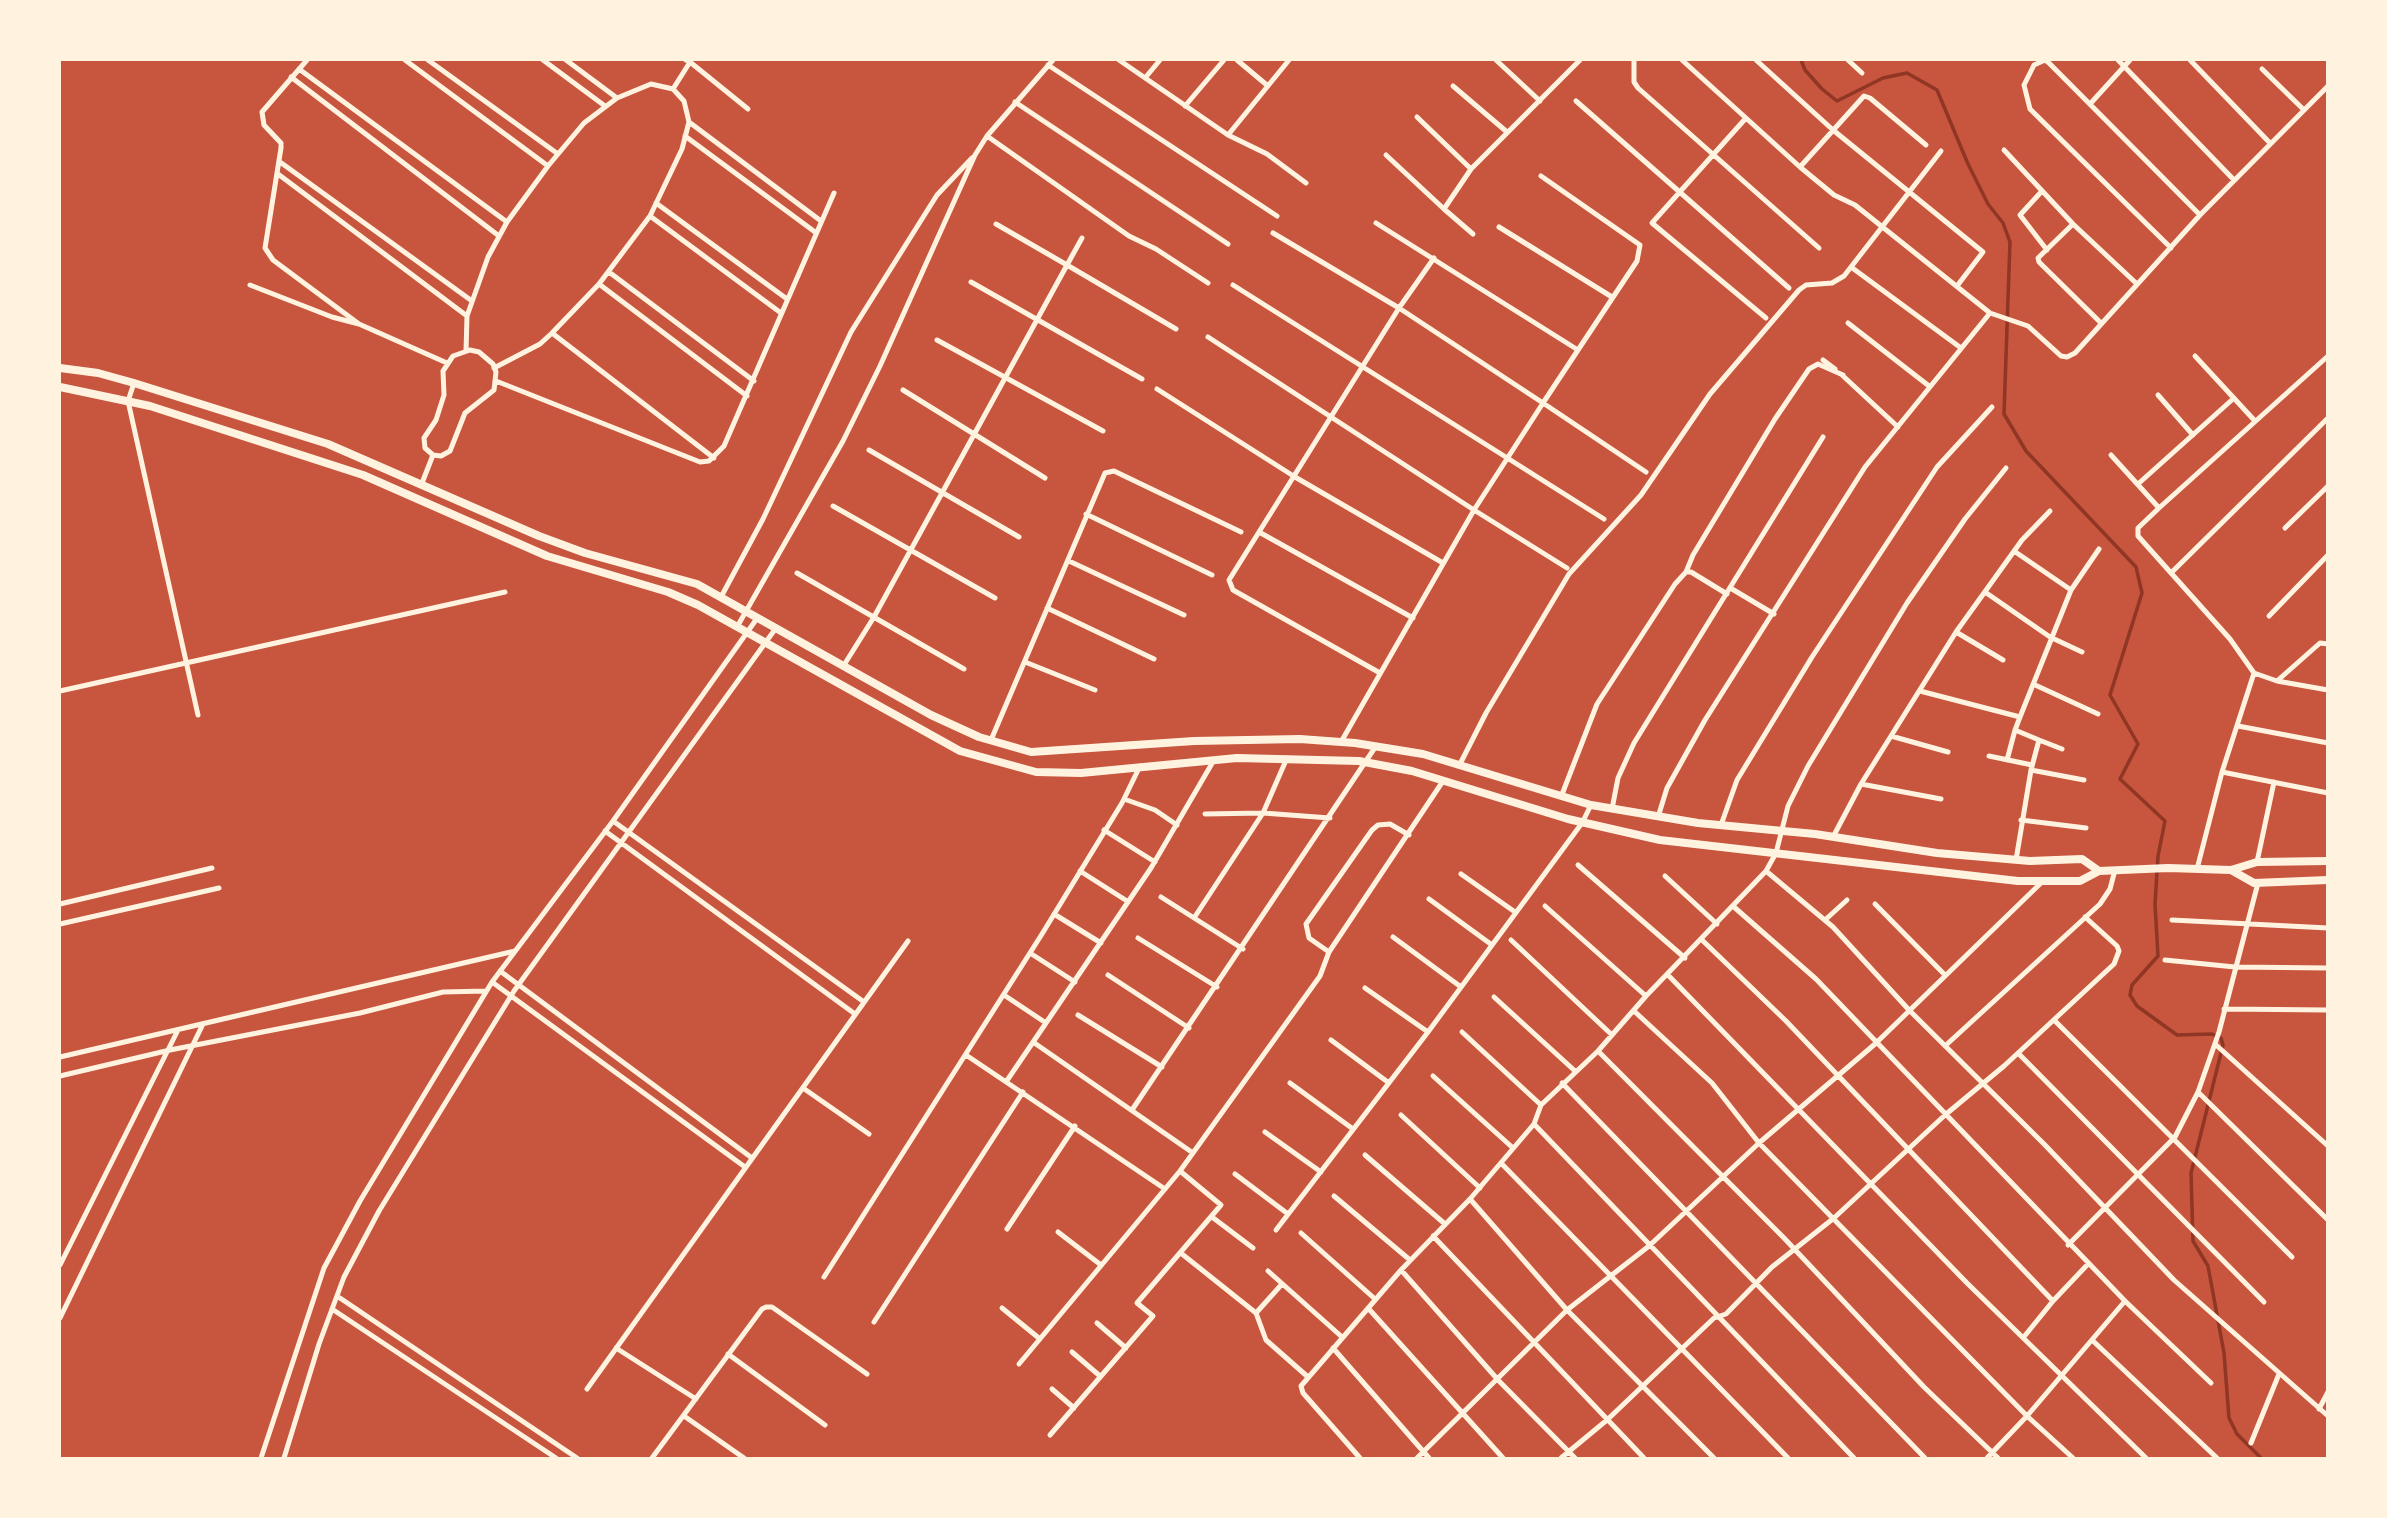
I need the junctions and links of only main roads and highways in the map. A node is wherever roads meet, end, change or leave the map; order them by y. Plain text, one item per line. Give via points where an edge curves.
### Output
1 (60, 368) edge
2 (60, 387) edge
3 (2328, 861) edge
4 (2231, 870) junction
5 (2099, 871) junction
6 (2328, 880) edge

1 - 5 main road via 99,373 328,444 548,539 687,580 931,715 1031,752 1194,741 1341,742 1423,754 1591,806 1937,853 2016,860 2082,859
2 - 5 main road via 128,401 363,475 547,556 667,592 960,751 1036,772 1081,773 1214,760 1366,762 1582,823 1672,842 2018,881 2080,881
3 - 4 main road via 2257,862
4 - 5 main road
4 - 6 main road via 2258,882

